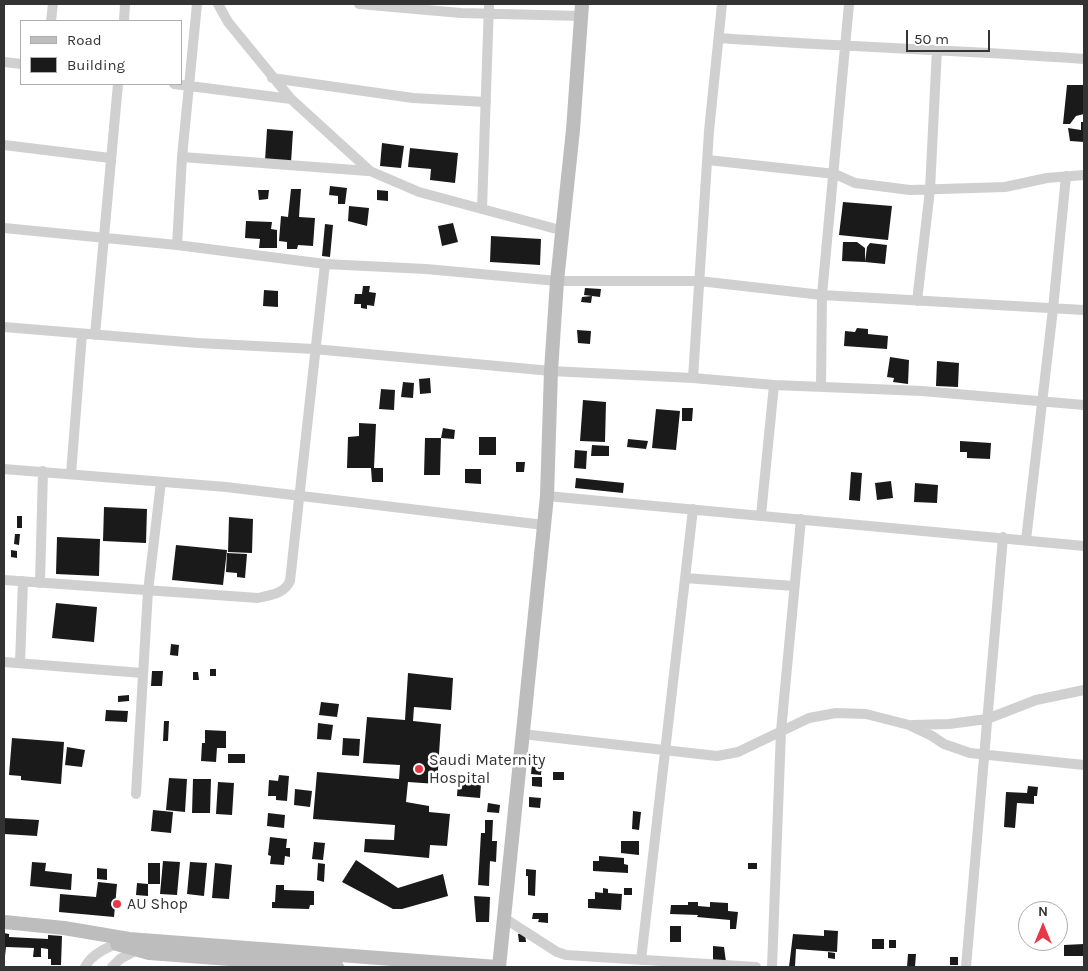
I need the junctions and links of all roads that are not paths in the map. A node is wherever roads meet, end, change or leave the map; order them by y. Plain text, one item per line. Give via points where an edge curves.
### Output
1 (53, 4) edge
2 (125, 4) edge
3 (197, 4) edge
4 (218, 4) edge
5 (358, 4) edge
6 (722, 4) edge
7 (850, 4) edge
8 (489, 9) edge
9 (581, 10) edge
10 (51, 20) edge
11 (124, 20) edge
12 (720, 38) junction
13 (844, 47) junction
14 (937, 49) junction
15 (1084, 59) edge
16 (4, 62) edge
17 (20, 64) edge
18 (272, 78) junction
19 (118, 85) edge
20 (182, 85) edge
21 (189, 86) junction
22 (291, 99) junction
23 (486, 102) junction
24 (4, 145) edge
25 (182, 157) junction
26 (110, 158) junction
27 (708, 160) junction
28 (370, 171) junction
29 (835, 174) junction
30 (1084, 175) edge
31 (1066, 176) junction
32 (930, 190) junction
33 (482, 209) junction
34 (4, 228) edge
35 (560, 230) junction
36 (102, 238) junction
37 (177, 245) junction
38 (325, 264) junction
39 (556, 281) junction
40 (699, 281) junction
41 (822, 295) junction
42 (917, 301) junction
43 (1054, 309) junction
44 (1084, 310) edge
45 (4, 327) edge
46 (82, 334) junction
47 (95, 335) junction
48 (314, 349) junction
49 (550, 371) junction
50 (693, 378) junction
51 (774, 385) junction
52 (821, 386) junction
53 (1042, 402) junction
54 (1084, 405) edge
55 (4, 469) edge
56 (43, 471) junction
57 (71, 474) junction
58 (161, 482) junction
59 (298, 495) junction
60 (547, 496) junction
61 (693, 509) junction
62 (761, 515) junction
63 (801, 519) junction
64 (544, 525) junction
65 (1003, 537) junction
66 (1026, 540) junction
67 (1084, 546) edge
68 (685, 578) junction
69 (4, 580) edge
70 (24, 581) junction
71 (40, 583) junction
72 (794, 586) junction
73 (148, 590) junction
74 (4, 662) edge
75 (20, 663) junction
76 (142, 673) junction
77 (1084, 690) edge
78 (986, 719) junction
79 (909, 725) junction
80 (781, 730) junction
81 (522, 734) junction
82 (665, 750) junction
83 (985, 754) junction
84 (1084, 765) edge
85 (136, 794) dead end
86 (504, 918) junction
87 (4, 922) edge
88 (128, 944) junction
89 (199, 951) junction
90 (641, 960) junction
91 (615, 963) edge
92 (407, 964) edge
93 (292, 966) edge
94 (702, 966) edge
95 (85, 967) edge
96 (112, 967) edge
97 (337, 967) edge
98 (498, 967) edge
99 (756, 967) edge
100 (772, 967) edge
101 (966, 967) edge

1 - 10 street
2 - 11 street
3 - 21 street
4 - 18 street via 228,22
5 - 8 street
6 - 12 street
7 - 13 street
8 - 9 street
8 - 23 street
9 - 35 street via 573,130
12 - 13 street
12 - 27 street
13 - 14 street
13 - 29 street
14 - 15 street
14 - 32 street
16 - 17 street
18 - 22 street
18 - 23 street via 418,98
19 - 26 street
20 - 21 street
21 - 22 street
21 - 25 street
22 - 28 street
23 - 33 street
24 - 26 street
25 - 28 street
25 - 37 street
26 - 36 street
27 - 29 street
27 - 40 street
28 - 33 street via 419,192
29 - 32 street via 855,183
29 - 41 street
30 - 31 street
31 - 32 street via 1005,187
31 - 43 street
32 - 42 street
33 - 35 street
34 - 36 street
35 - 39 street
36 - 37 street
36 - 47 street
37 - 38 street
38 - 39 street
38 - 48 street
39 - 40 street
39 - 49 street
40 - 41 street
40 - 50 street
41 - 42 street
41 - 52 street
42 - 43 street
43 - 44 street
43 - 53 street
45 - 46 street
46 - 47 street
46 - 57 street
47 - 48 street
48 - 49 street
48 - 59 street
49 - 50 street
49 - 60 street
50 - 51 street
51 - 52 street
51 - 62 street
52 - 53 street
53 - 54 street
53 - 66 street
55 - 56 street
56 - 57 street
56 - 71 street
57 - 58 street
58 - 59 street
58 - 73 street
59 - 64 street
59 - 73 street via 290,581 286,589 258,598
60 - 61 street
60 - 64 street
61 - 62 street
61 - 68 street
62 - 63 street
63 - 65 street
63 - 72 street
64 - 81 street
65 - 66 street
65 - 78 street
66 - 67 street
68 - 72 street
68 - 82 street
69 - 70 street
70 - 71 street
70 - 75 street
71 - 73 street
72 - 80 street
73 - 76 street
74 - 75 street
75 - 76 street
76 - 85 street
77 - 78 street via 1055,695
78 - 79 street
78 - 83 street
79 - 80 street via 866,714 836,713 809,718
79 - 83 street via 957,750
80 - 82 street via 727,756
80 - 100 street
81 - 82 street
81 - 86 street
82 - 90 street
83 - 84 street
83 - 101 street
86 - 91 street via 557,952
86 - 98 street
87 - 88 street via 64,928
88 - 89 street
88 - 89 street via 150,940
88 - 95 street via 100,952
88 - 96 street
89 - 92 street
89 - 93 street
90 - 91 street
90 - 94 street
92 - 98 street
93 - 97 street
94 - 99 street

